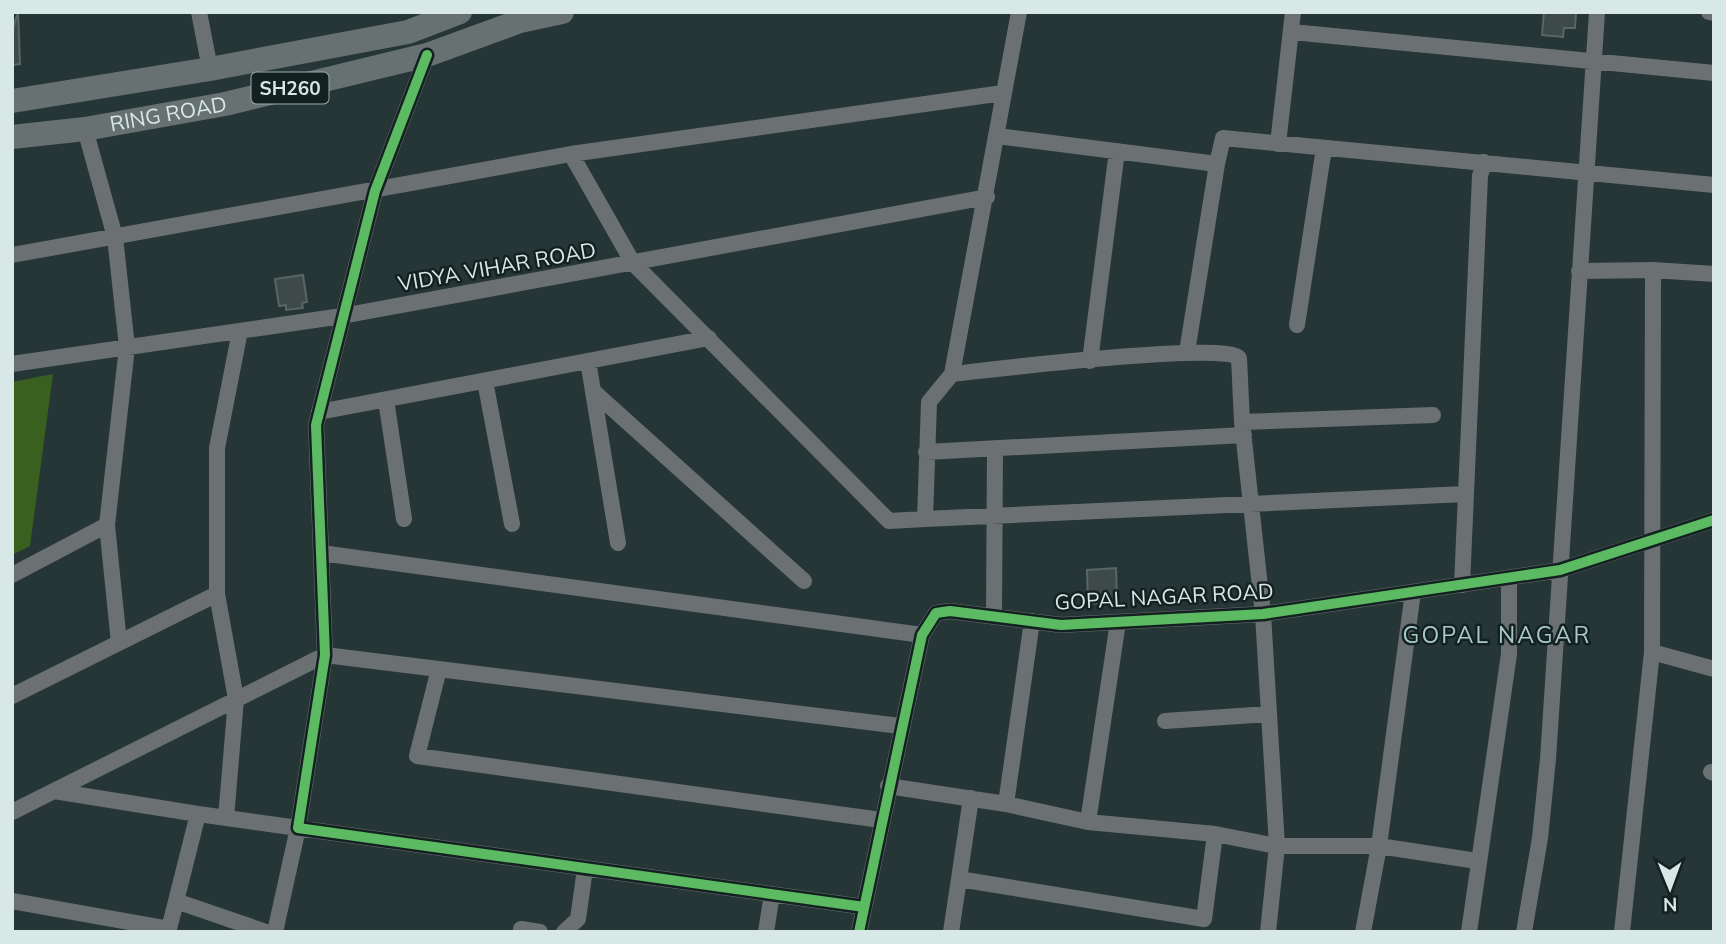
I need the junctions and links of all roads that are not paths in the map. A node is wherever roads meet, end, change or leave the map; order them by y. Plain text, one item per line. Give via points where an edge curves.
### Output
1 (199, 12) edge
2 (460, 12) edge
3 (562, 12) edge
4 (1019, 12) edge
5 (1293, 12) edge
6 (1597, 12) edge
7 (1292, 32) junction
8 (427, 55) junction
9 (1592, 61) junction
10 (210, 69) junction
11 (1714, 73) edge
12 (1003, 93) junction
13 (12, 102) edge
14 (85, 129) junction
15 (12, 136) edge
16 (997, 136) junction
17 (1278, 144) junction
18 (1324, 148) junction
19 (1117, 151) junction
20 (571, 154) junction
21 (1483, 162) junction
22 (1217, 164) junction
23 (1586, 171) junction
24 (1714, 185) edge
25 (375, 191) junction
26 (987, 197) junction
27 (115, 237) junction
28 (12, 255) edge
29 (633, 264) junction
30 (1653, 270) junction
31 (1579, 271) junction
32 (1714, 274) edge
33 (342, 316) junction
34 (1297, 324) dead end
35 (240, 331) junction
36 (709, 338) junction
37 (127, 347) junction
38 (1187, 352) junction
39 (588, 361) junction
40 (1090, 361) junction
41 (12, 364) edge
42 (952, 374) junction
43 (485, 381) junction
44 (593, 391) junction
45 (386, 400) junction
46 (319, 412) junction
47 (1433, 415) dead end
48 (1243, 429) junction
49 (995, 448) junction
50 (926, 452) junction
51 (1465, 494) junction
52 (1251, 506) junction
53 (995, 516) junction
54 (404, 519) dead end
55 (925, 519) junction
56 (1714, 520) edge
57 (512, 524) dead end
58 (107, 525) junction
59 (1654, 541) junction
60 (618, 543) dead end
61 (321, 553) junction
62 (1560, 570) junction
63 (12, 576) edge
64 (1509, 578) junction
65 (804, 581) dead end
66 (1462, 585) junction
67 (1413, 592) junction
68 (217, 594) junction
69 (1262, 614) junction
70 (994, 616) junction
71 (1032, 621) junction
72 (1118, 622) junction
73 (922, 635) junction
74 (119, 643) junction
75 (1652, 652) junction
76 (325, 655) junction
77 (1714, 668) edge
78 (439, 669) junction
79 (12, 696) edge
80 (236, 699) junction
81 (1269, 714) junction
82 (1165, 721) dead end
83 (900, 726) junction
84 (888, 786) junction
85 (54, 791) junction
86 (971, 798) junction
87 (1006, 804) junction
88 (12, 812) edge
89 (198, 814) junction
90 (226, 818) junction
91 (881, 820) junction
92 (1088, 822) junction
93 (298, 828) junction
94 (1215, 834) junction
95 (1277, 846) junction
96 (1380, 846) junction
97 (1478, 861) junction
98 (585, 869) junction
99 (959, 879) junction
100 (772, 894) junction
101 (12, 901) edge
102 (176, 901) junction
103 (864, 907) junction
104 (232, 927) edge
105 (521, 929) dead end
106 (169, 930) edge
107 (266, 932) edge
108 (275, 932) edge
109 (540, 932) edge
110 (564, 932) edge
111 (766, 932) edge
112 (859, 932) edge
113 (951, 932) edge
114 (1268, 932) edge
115 (1363, 932) edge
116 (1469, 932) edge
117 (1524, 932) edge
118 (1622, 932) edge

1 - 10 street
2 - 10 main road, RING ROAD / SH260 via 408,32
3 - 8 main road, RING ROAD / SH260 via 520,20
4 - 12 street
5 - 7 street
6 - 9 street
7 - 9 street
7 - 17 street
8 - 14 main road, RING ROAD / SH260 via 225,104
8 - 25 street
9 - 11 street
9 - 23 street
10 - 13 main road, RING ROAD / SH260
12 - 16 street
12 - 20 street
14 - 15 main road, RING ROAD / SH260
14 - 27 street
16 - 19 street
16 - 26 street
17 - 18 street
17 - 22 street via 1223,138
18 - 21 street
18 - 34 street
19 - 22 street
19 - 40 street
20 - 25 street
20 - 29 street
21 - 23 street
21 - 51 street
22 - 38 street
23 - 24 street
23 - 31 street
25 - 27 street
25 - 33 street
26 - 29 street, VIDYA VIHAR ROAD
26 - 42 street
27 - 28 street
27 - 37 street
29 - 33 street, VIDYA VIHAR ROAD
29 - 36 street
30 - 31 street
30 - 32 street
30 - 59 street
31 - 62 street
33 - 35 street, VIDYA VIHAR ROAD
33 - 46 street
35 - 37 street, VIDYA VIHAR ROAD
35 - 68 street via 217,448
36 - 39 street
36 - 55 street via 889,521
37 - 41 street, VIDYA VIHAR ROAD
37 - 58 street
38 - 40 street
38 - 48 street via 1231,352 1239,358
39 - 43 street
39 - 44 street
40 - 42 street
42 - 50 street via 929,402
43 - 45 street
43 - 57 street
44 - 60 street
44 - 65 street
45 - 46 street
45 - 54 street
46 - 61 street
47 - 48 street
48 - 49 street
48 - 52 street
49 - 50 street
49 - 53 street
50 - 55 street
51 - 52 street
51 - 66 street
52 - 53 street
52 - 69 street
53 - 55 street
53 - 70 street
56 - 59 street, GOPAL NAGAR ROAD
58 - 63 street
58 - 74 street
59 - 62 street, GOPAL NAGAR ROAD
59 - 75 street
61 - 73 street
61 - 76 street
62 - 64 street, GOPAL NAGAR ROAD
62 - 117 street via 1545,785
64 - 66 street, GOPAL NAGAR ROAD
64 - 97 street via 1509,653
66 - 67 street, GOPAL NAGAR ROAD
67 - 69 street, GOPAL NAGAR ROAD
67 - 96 street
68 - 74 street
68 - 80 street
69 - 72 street, GOPAL NAGAR ROAD
69 - 81 street
70 - 71 street, GOPAL NAGAR ROAD
70 - 73 street, GOPAL NAGAR ROAD via 936,613
71 - 72 street, GOPAL NAGAR ROAD via 1061,625
71 - 87 street
72 - 92 street
73 - 83 street
74 - 79 street
75 - 77 street
75 - 118 street
76 - 78 street
76 - 80 street
76 - 93 street
78 - 83 street
78 - 91 street via 417,756
80 - 85 street
80 - 90 street
81 - 82 street
81 - 95 street
83 - 84 street
84 - 86 street
84 - 91 street
85 - 88 street
85 - 89 street
86 - 87 street
86 - 99 street
87 - 92 street
89 - 90 street
89 - 102 street
90 - 93 street
91 - 103 street
92 - 94 street
93 - 98 street
93 - 108 street
94 - 95 street
94 - 99 street via 1204,919
95 - 96 street
95 - 114 street
96 - 97 street
96 - 115 street
97 - 116 street
98 - 100 street
98 - 110 street via 578,919
99 - 113 street
100 - 103 street
100 - 111 street
101 - 106 street
102 - 104 street
102 - 106 street
103 - 112 street
104 - 107 street
105 - 109 street

